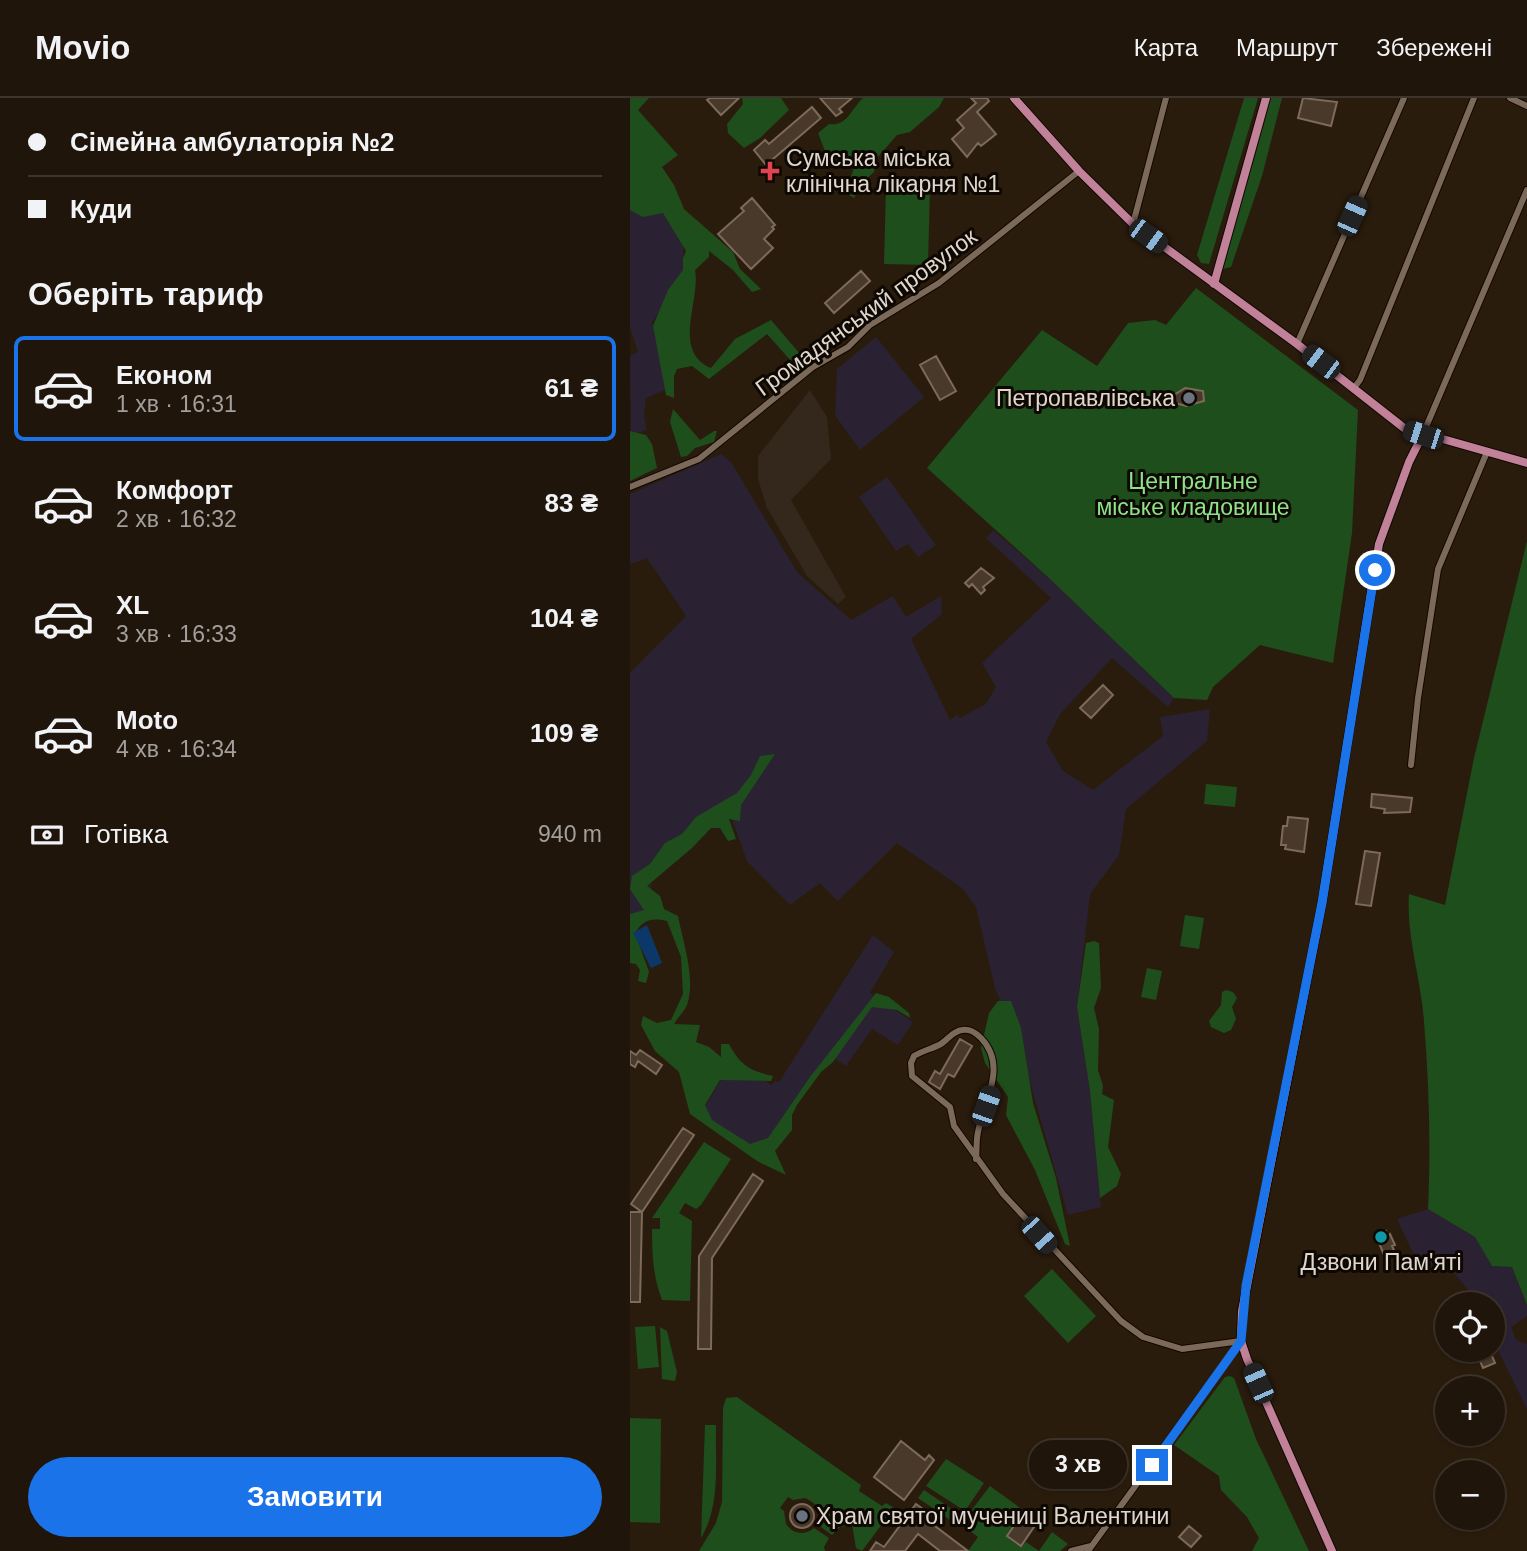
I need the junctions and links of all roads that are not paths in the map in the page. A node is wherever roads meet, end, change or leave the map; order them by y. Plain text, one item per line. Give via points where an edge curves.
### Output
1 (1014, 98) edge
2 (1166, 98) edge
3 (1266, 98) edge
4 (1404, 98) edge
5 (1474, 98) edge
6 (1510, 98) edge
7 (1527, 106) edge
8 (1079, 171) junction
9 (1527, 191) edge
10 (1133, 224) junction
11 (1214, 284) junction
12 (1297, 344) junction
13 (1354, 388) junction
14 (1423, 435) junction
15 (1487, 452) junction
16 (1527, 463) edge
17 (630, 487) edge
18 (1411, 765) dead end
19 (976, 1159) junction
20 (1241, 1341) junction
21 (1089, 1548) edge
22 (1071, 1551) edge
23 (1332, 1551) edge

1 - 8 main road
2 - 10 street
3 - 11 main road
4 - 12 street
5 - 13 street
6 - 7 street
8 - 10 main road
8 - 17 street, Громадянський провулок via 939,283 870,325 848,347 813,367 699,459
9 - 14 street
10 - 11 main road
11 - 12 main road
12 - 13 main road
13 - 14 main road via 1404,428
14 - 15 main road
14 - 20 main road via 1379,544 1322,903 1246,1286
15 - 16 main road
15 - 18 street via 1438,569
19 - 19 street via 993,1070 984,1041 975,1031 962,1030 914,1056 911,1069 916,1082 950,1107 954,1126
19 - 20 street via 1056,1254 1143,1338 1182,1349
20 - 21 street
20 - 23 main road
21 - 22 street

